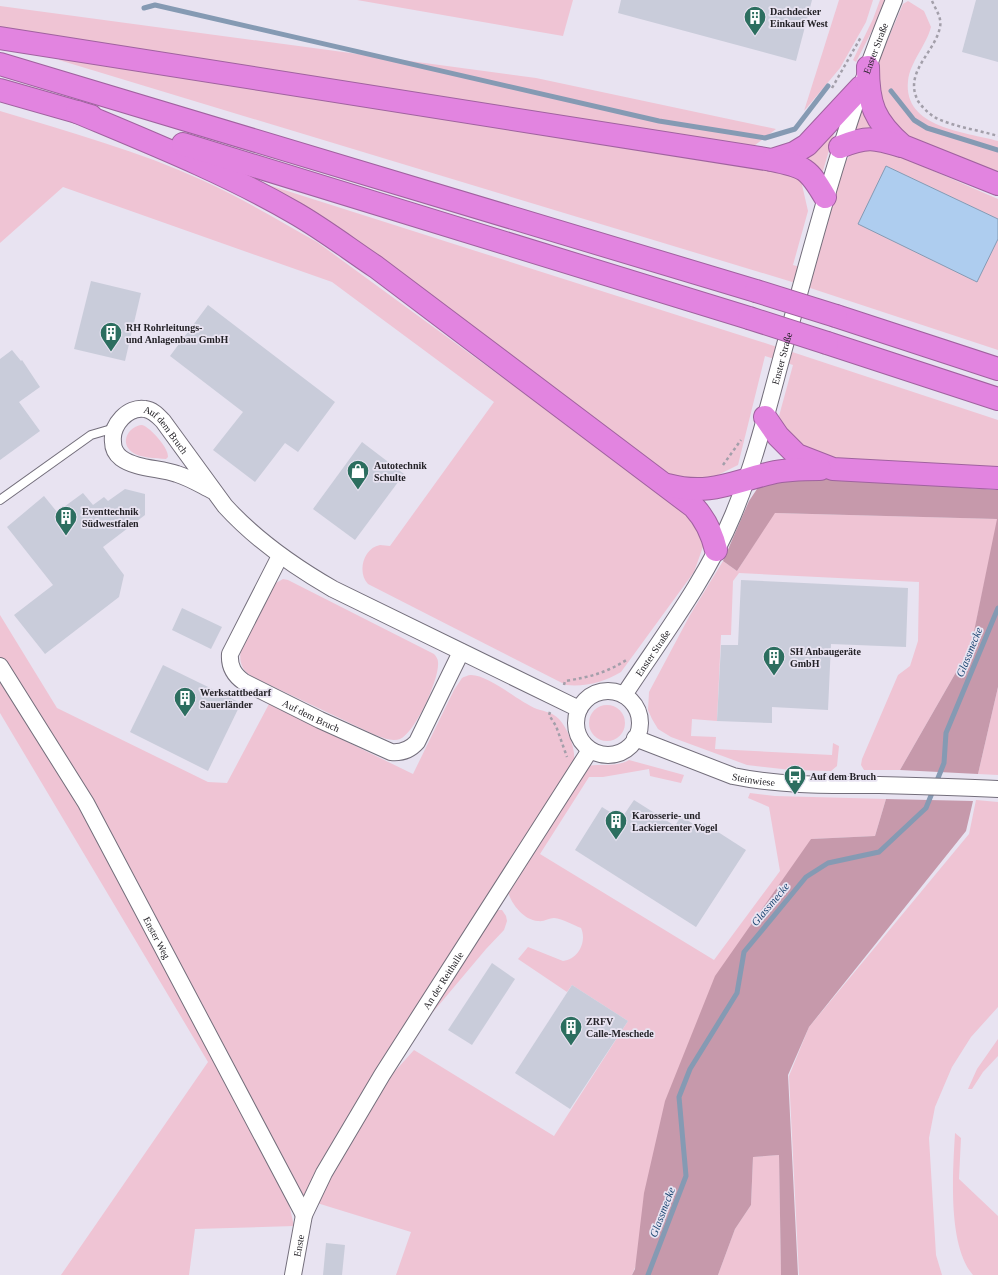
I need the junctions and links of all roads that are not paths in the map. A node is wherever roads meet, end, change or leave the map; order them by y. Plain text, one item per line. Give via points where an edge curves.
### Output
1 (894, 0) edge
2 (0, 38) edge
3 (0, 64) edge
4 (868, 67) junction
5 (861, 87) junction
6 (0, 90) edge
7 (77, 112) junction
8 (903, 146) junction
9 (840, 147) junction
10 (772, 160) junction
11 (998, 184) edge
12 (825, 197) junction
13 (998, 369) edge
14 (998, 399) edge
15 (765, 417) junction
16 (115, 428) junction
17 (833, 468) junction
18 (998, 478) edge
19 (746, 480) junction
20 (661, 483) junction
21 (213, 491) junction
22 (0, 500) edge
23 (716, 550) junction
24 (280, 556) junction
25 (461, 652) junction
26 (0, 666) edge
27 (624, 695) junction
28 (579, 709) junction
29 (635, 738) junction
30 (590, 750) junction
31 (998, 789) edge
32 (304, 1215) junction
33 (293, 1275) edge

1 - 4 street, Enster Straße
2 - 10 highway
3 - 13 highway, bridge via 756,291
4 - 5 street, Enster Straße
4 - 8 highway via 869,96 873,109 884,128
5 - 9 street, Enster Straße
5 - 10 highway via 807,145 794,153
6 - 7 highway
7 - 14 highway, bridge via 748,318
7 - 20 highway via 234,181 302,217 376,267
8 - 9 highway via 868,138
8 - 11 highway
9 - 12 street, Enster Straße
10 - 12 highway via 798,166 810,172
12 - 15 street, Enster Straße
15 - 17 highway via 778,436 797,455
15 - 19 street, Enster Straße
16 - 21 street, Auf dem Bruch via 112,442 120,458 134,464 178,474
16 - 21 street, Auf dem Bruch via 122,418 132,412 145,409 151,411 163,421
16 - 22 lane via 90,435
17 - 18 highway
17 - 19 highway via 791,469
19 - 20 highway via 694,490
19 - 23 street, Enster Straße
20 - 23 highway via 702,516 711,532
21 - 24 street, Auf dem Bruch via 236,518
23 - 27 street, Enster Straße via 683,606
24 - 25 street, Auf dem Bruch via 333,588
24 - 25 street, Auf dem Bruch via 230,654 231,668 244,682 320,720 391,752 399,752 409,750 417,742
25 - 28 street, Auf dem Bruch
26 - 32 street, Enster Weg via 86,803
27 - 28 street via 613,692 592,695
27 - 29 street via 638,712 640,723
28 - 30 street via 576,729 579,738
29 - 30 street via 624,751 613,755 603,755
29 - 31 street, Steinwiese via 745,779 796,784
30 - 32 street, An der Reithalle via 382,1075 324,1173
32 - 33 street, Enste

